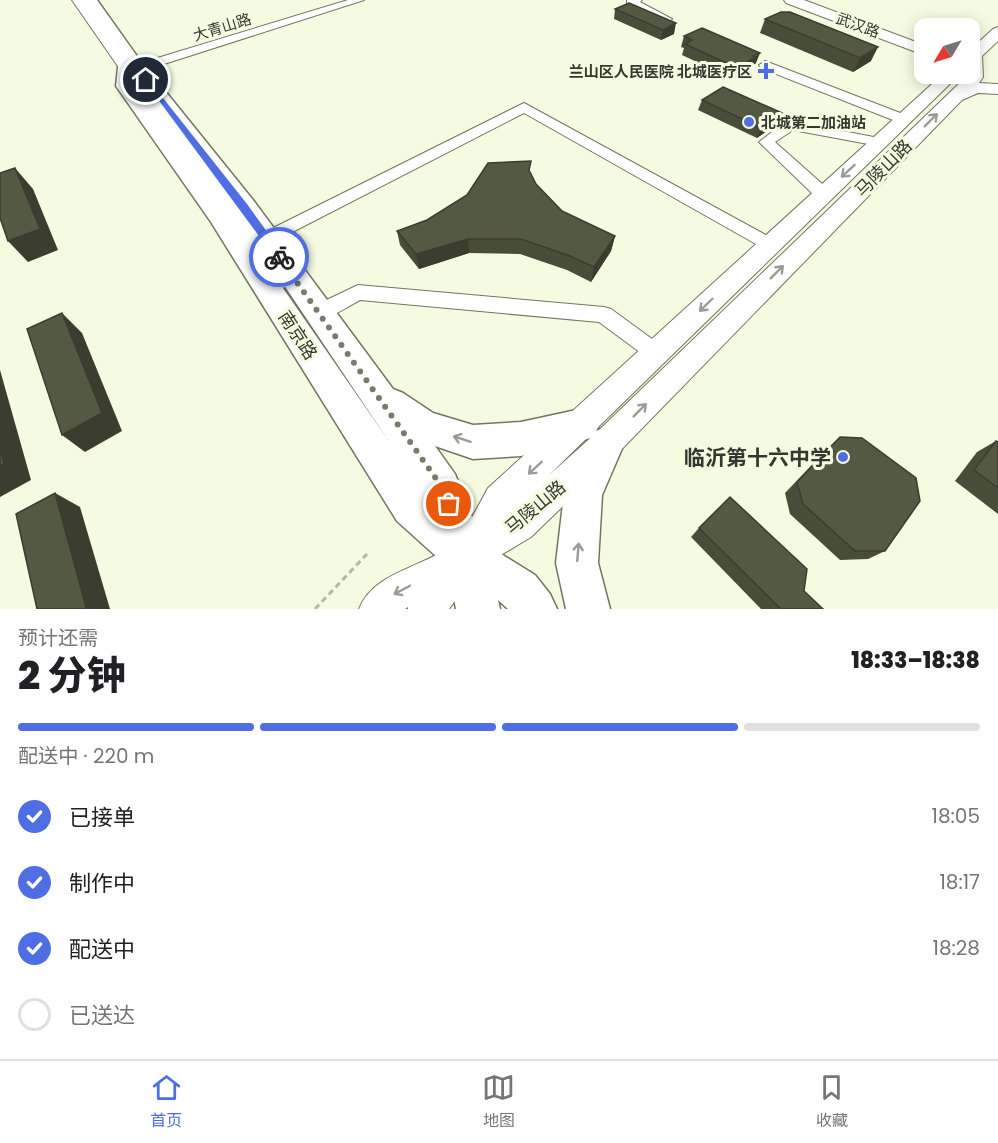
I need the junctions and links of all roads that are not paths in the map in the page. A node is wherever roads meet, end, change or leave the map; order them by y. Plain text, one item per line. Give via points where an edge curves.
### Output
1 (69, 0) edge
2 (77, 0) edge
3 (88, 0) edge
4 (637, 0) edge
5 (791, 0) edge
6 (807, 0) edge
7 (354, 1) edge
8 (666, 19) edge
9 (994, 36) edge
10 (913, 40) edge
11 (980, 49) edge
12 (980, 54) edge
13 (765, 65) dead end
14 (129, 71) junction
15 (950, 84) edge
16 (954, 84) edge
17 (974, 84) edge
18 (998, 88) edge
19 (903, 119) junction
20 (879, 142) junction
21 (823, 194) junction
22 (267, 238) junction
23 (770, 244) junction
24 (319, 312) junction
25 (656, 353) junction
26 (377, 394) junction
27 (594, 434) junction
28 (467, 556) junction
29 (377, 609) edge
30 (426, 609) edge
31 (477, 609) edge
32 (506, 609) edge
33 (535, 609) edge
34 (588, 609) edge

1 - 14 highway, 南京路 via 110,65
2 - 14 street
3 - 14 highway, 南京路 via 129,59
4 - 8 street via 631,2
5 - 10 main road, 武汉路
6 - 10 main road, 武汉路
7 - 14 street, 大青山路
9 - 11 main road, 马陵山路
9 - 12 main road
13 - 19 street
14 - 22 highway, 南京路 via 146,80
14 - 28 highway, 南京路 via 126,86 220,216 411,507
15 - 19 main road, 马陵山路
27 -> 16 main road, 马陵山路
17 - 18 main road via 976,88
19 - 20 main road, 马陵山路
20 -> 21 main road, 马陵山路
20 - 21 street via 790,125 766,142
21 - 23 main road, 马陵山路
22 - 23 street via 524,107
22 - 24 highway, 南京路
23 -> 25 main road, 马陵山路
24 - 25 street via 358,292 604,315
24 - 26 highway, 南京路
25 - 27 main road, 马陵山路
27 -> 26 highway via 473,442 423,426
26 - 28 highway, 南京路 via 442,487
27 - 28 main road, 马陵山路 via 519,525
34 -> 27 highway via 577,562
28 -> 29 main road, 马陵山路 via 392,596
28 - 30 main road
28 - 31 highway, 南京路
28 - 32 street
28 - 33 highway, 南京路 via 520,590

